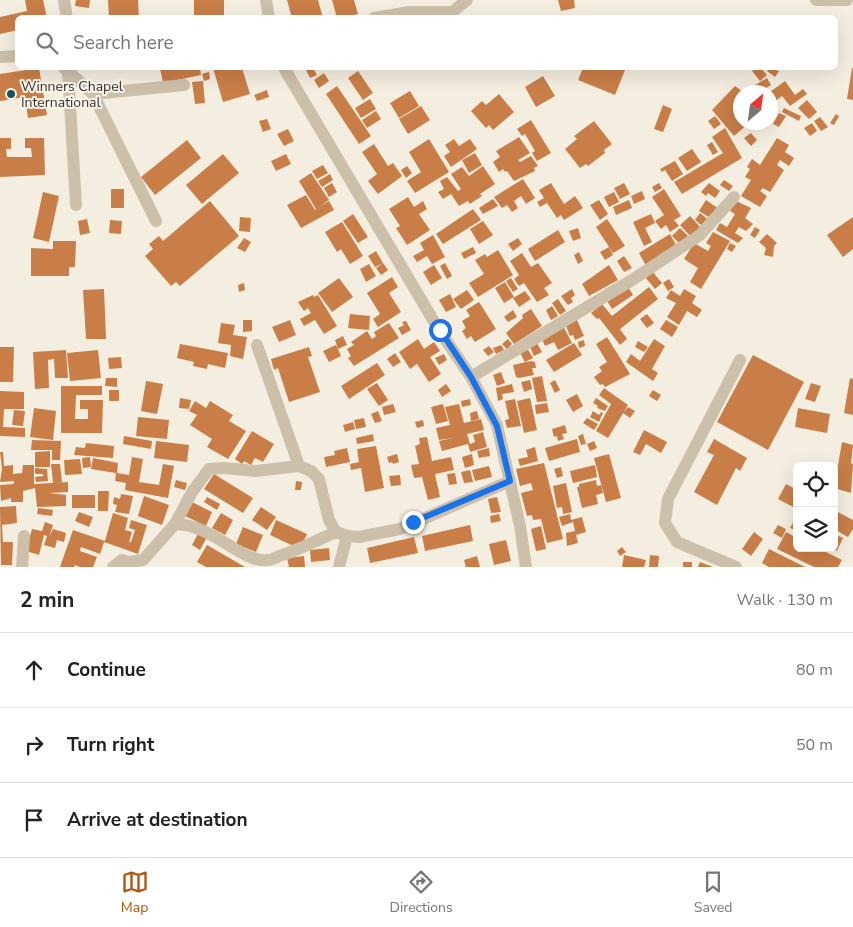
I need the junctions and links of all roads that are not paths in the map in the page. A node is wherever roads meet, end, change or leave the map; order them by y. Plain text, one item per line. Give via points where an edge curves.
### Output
1 (64, 0) edge
2 (266, 0) edge
3 (467, 0) edge
4 (816, 0) edge
5 (846, 0) edge
6 (67, 15) edge
7 (268, 15) edge
8 (392, 15) edge
9 (15, 56) edge
10 (0, 57) edge
11 (67, 70) edge
12 (68, 70) edge
13 (286, 70) edge
14 (184, 86) dead end
15 (93, 94) junction
16 (734, 197) dead end
17 (76, 205) dead end
18 (156, 221) dead end
19 (257, 344) dead end
20 (740, 360) dead end
21 (471, 377) junction
22 (299, 466) junction
23 (510, 481) junction
24 (175, 524) junction
25 (342, 534) junction
26 (24, 536) dead end
27 (22, 567) edge
28 (113, 567) edge
29 (339, 567) edge
30 (526, 567) edge
31 (736, 567) edge

1 - 6 street
2 - 7 street
3 - 8 street via 452,12
4 - 5 street
9 - 10 street
11 - 17 street
12 - 15 street
13 - 21 street
14 - 15 street
15 - 18 street
16 - 21 street via 700,235
19 - 22 street
20 - 31 street via 668,499 665,523 678,542
21 - 23 street via 497,426
22 - 24 street via 256,471 209,469
22 - 25 street via 319,479 329,520
23 - 25 street via 400,529 359,537
23 - 30 street
24 - 25 street via 199,528 250,557 268,560
24 - 28 street via 143,560 122,560
25 - 29 street
26 - 27 street

